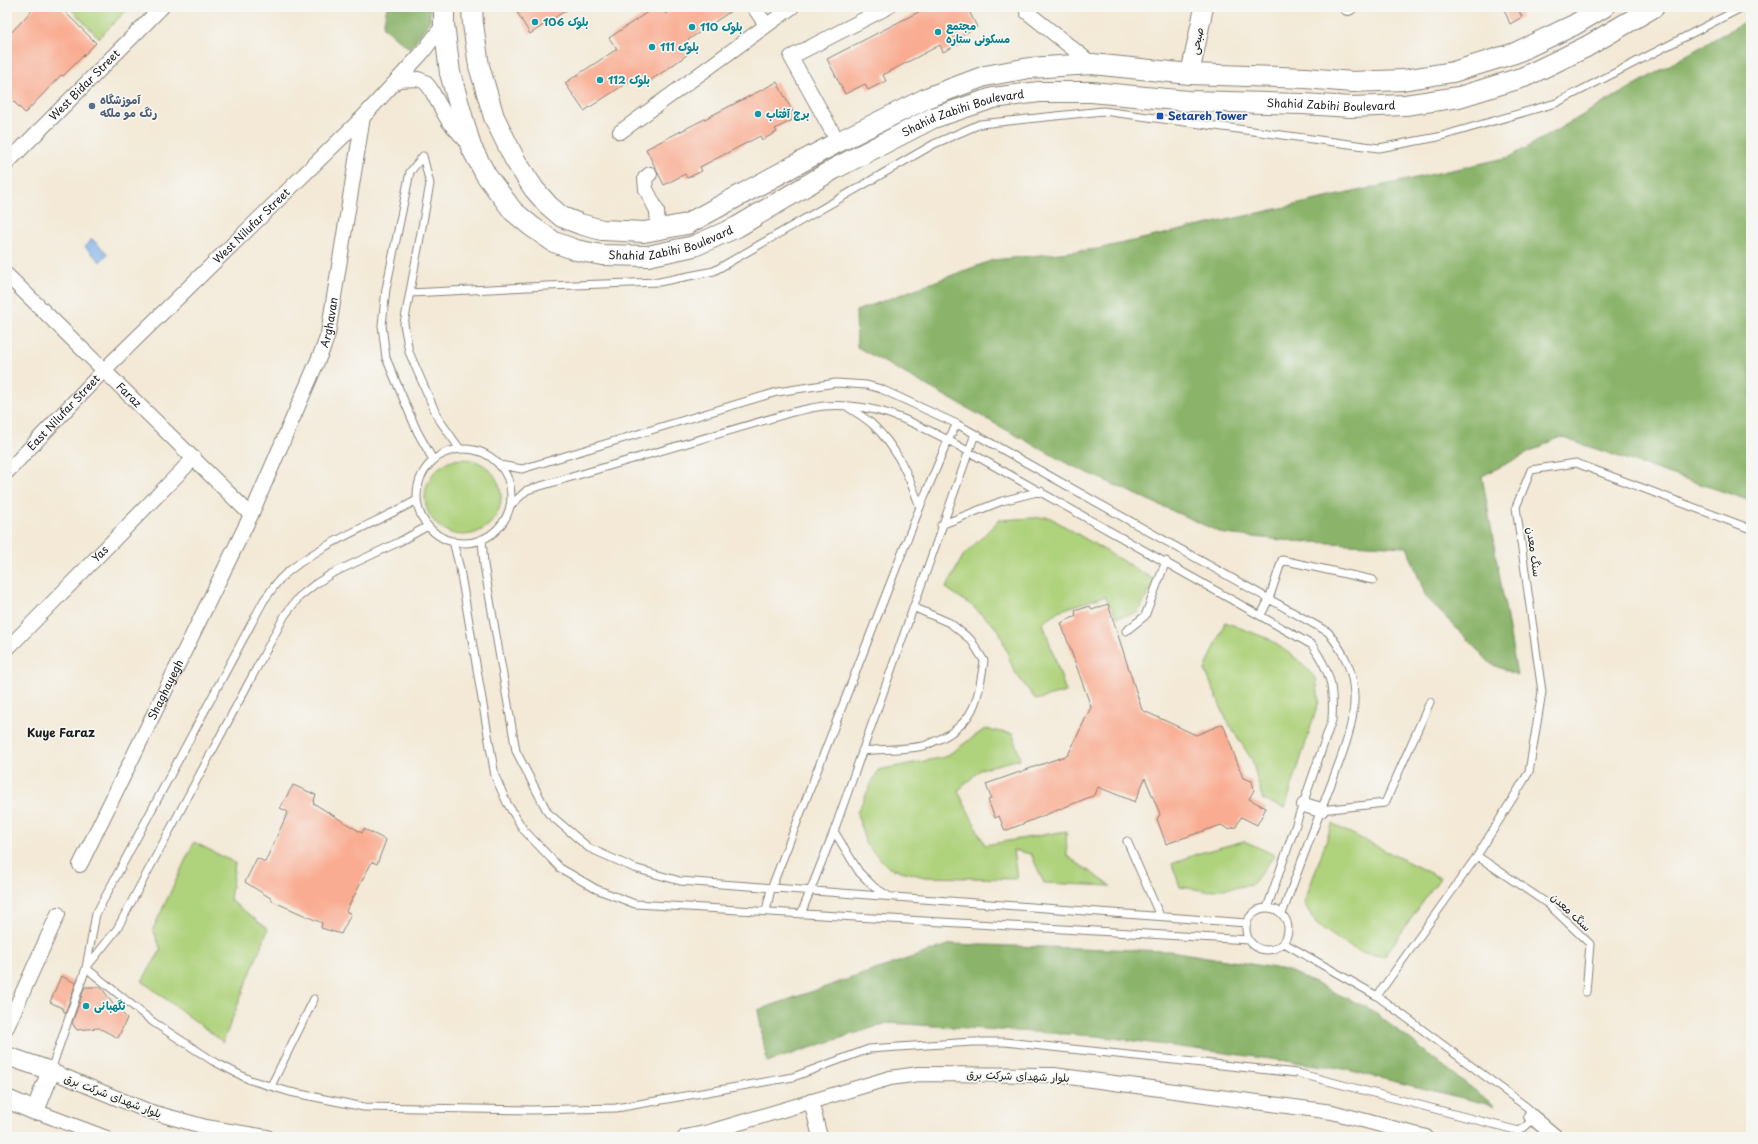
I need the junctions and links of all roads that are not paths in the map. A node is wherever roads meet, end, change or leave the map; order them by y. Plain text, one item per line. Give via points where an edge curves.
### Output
1 (162, 7) edge
2 (472, 7) edge
3 (754, 7) edge
4 (792, 7) edge
5 (888, 7) edge
6 (1026, 7) edge
7 (1204, 7) edge
8 (1346, 7) edge
9 (1350, 7) edge
10 (1604, 7) edge
11 (1654, 7) edge
12 (1743, 7) edge
13 (444, 15) edge
14 (766, 25) junction
15 (1092, 64) junction
16 (1190, 74) junction
17 (397, 80) junction
18 (1188, 101) junction
19 (363, 117) junction
20 (620, 132) dead end
21 (838, 142) junction
22 (471, 147) junction
23 (7, 163) edge
24 (650, 174) dead end
25 (658, 230) junction
26 (7, 275) edge
27 (410, 293) junction
28 (104, 370) junction
29 (846, 406) junction
30 (956, 424) junction
31 (975, 434) junction
32 (948, 440) junction
33 (460, 449) junction
34 (969, 452) junction
35 (194, 458) junction
36 (433, 460) junction
37 (500, 465) junction
38 (7, 472) edge
39 (1041, 491) junction
40 (417, 500) junction
41 (510, 506) junction
42 (920, 507) junction
43 (251, 515) junction
44 (942, 525) junction
45 (428, 526) junction
46 (1751, 529) edge
47 (482, 539) junction
48 (453, 541) junction
49 (1166, 561) junction
50 (1373, 580) dead end
51 (1269, 599) junction
52 (913, 607) junction
53 (1260, 615) junction
54 (1126, 631) dead end
55 (7, 649) edge
56 (1430, 702) dead end
57 (862, 751) junction
58 (1304, 805) junction
59 (1320, 810) junction
60 (834, 831) junction
61 (1127, 841) dead end
62 (1477, 856) junction
63 (80, 865) dead end
64 (771, 889) junction
65 (810, 891) junction
66 (891, 897) junction
67 (1267, 908) junction
68 (766, 911) junction
69 (58, 914) dead end
70 (801, 914) junction
71 (1282, 914) junction
72 (1160, 916) junction
73 (1247, 923) junction
74 (1249, 940) junction
75 (1284, 943) junction
76 (86, 968) junction
77 (1586, 992) dead end
78 (1377, 996) junction
79 (314, 999) dead end
80 (7, 1027) edge
81 (7, 1056) edge
82 (51, 1071) junction
83 (271, 1086) junction
84 (7, 1099) edge
85 (811, 1101) junction
86 (35, 1111) junction
87 (1531, 1116) junction
88 (104, 1137) edge
89 (267, 1137) edge
90 (685, 1137) edge
91 (820, 1137) edge
92 (1426, 1137) edge
93 (1556, 1137) edge

1 - 23 street, West Bidar Street
2 - 25 main road, Shahid Zabihi Boulevard via 479,66 494,117 515,160 534,190 562,217 580,224 602,230
3 - 14 street
4 - 14 street
5 - 21 street via 791,57
6 - 15 street via 1027,12
7 - 16 street, صبحی
8 - 9 street
10 - 16 main road, Shahid Zabihi Boulevard via 1574,25 1515,53 1453,72 1403,80 1352,82
11 - 18 main road, Shahid Zabihi Boulevard via 1586,47 1524,77 1458,97 1405,105 1351,108
12 - 27 lane via 1556,103 1438,137 1379,148 1103,111 980,124 934,144 714,271 659,282
13 - 17 street, West Nilufar Street via 422,53
13 - 22 main road, Shahid Zabihi Boulevard via 450,73
14 - 20 street
15 - 16 main road, Shahid Zabihi Boulevard
15 - 21 main road, Shahid Zabihi Boulevard via 1030,68 985,76 929,97
16 - 18 main road
17 - 19 street, West Nilufar Street
17 - 22 street via 418,79 425,82 449,122
18 - 22 main road, Shahid Zabihi Boulevard via 1090,92 1039,92 993,98 933,118 834,170 737,227 694,246 648,256 602,255 554,242 513,211 486,175
19 - 28 street, West Nilufar Street
19 - 43 street, Arghavan via 328,334
21 - 25 main road, Shahid Zabihi Boulevard via 687,224
24 - 25 street via 645,178 646,189 657,211
26 - 28 street, Faraz
27 - 33 lane via 404,324 409,352 438,418
27 - 36 lane via 430,184 423,156 410,172 386,289 382,325 386,358 417,431
28 - 35 street, Faraz
28 - 38 street, East Nilufar Street
29 - 32 lane via 866,407 888,413
29 - 41 lane via 823,406 793,412 527,490
29 - 42 lane via 872,424 892,445 909,475
30 - 31 lane
30 - 32 lane
30 - 37 lane via 881,389 867,385 836,383 777,392 522,469
31 - 34 lane
31 - 51 lane
32 - 34 lane
32 - 42 lane
33 - 36 lane via 445,452
33 - 37 lane via 475,450 488,455
34 - 39 lane
34 - 44 lane
35 - 43 street, Faraz
35 - 55 street, Yas
36 - 40 lane via 423,472 418,485
37 - 41 lane via 511,491
39 - 44 lane via 1002,501
39 - 49 lane
40 - 45 lane via 420,514
40 - 76 lane via 299,563 280,579 264,600 96,914
41 - 47 lane via 504,520
42 - 64 lane
43 - 63 street, Shaghayegh
44 - 52 lane
45 - 48 lane via 440,536
45 - 76 lane via 331,574 299,597 285,615 117,929
46 - 62 lane, سنگ معدن via 1576,463 1530,470 1516,507 1542,692 1529,772
47 - 48 lane via 468,542
47 - 64 lane via 484,565 516,751 548,813 589,848 634,868 680,881
48 - 68 lane via 495,776 523,829 560,868 596,889 635,904
49 - 53 lane
49 - 54 lane via 1145,616
50 - 51 lane via 1282,560
51 - 53 lane
51 - 59 lane via 1328,632 1344,653 1352,676 1354,715
52 - 57 lane
52 - 57 lane via 950,623 971,640 984,661 979,690 964,723 950,734 924,746
53 - 58 lane via 1312,644 1325,664 1331,684 1332,720
56 - 59 lane via 1385,803
57 - 60 lane
58 - 59 street
58 - 67 lane
59 - 71 lane
60 - 65 lane
60 - 66 lane via 859,872 874,887
61 - 72 lane
62 - 77 lane, سنگ معدن via 1548,904 1590,944
62 - 78 lane, سنگ معدن
64 - 65 lane
64 - 68 lane
65 - 66 lane
65 - 70 lane
66 - 72 lane
67 - 71 lane
67 - 73 lane via 1254,912
68 - 70 lane
69 - 80 street
70 - 74 lane
71 - 75 lane via 1288,925
72 - 73 lane
73 - 74 lane
74 - 75 lane via 1253,946 1266,951 1279,948
75 - 78 lane
76 - 82 lane
76 - 83 lane via 153,1022 213,1061 250,1080
78 - 87 lane via 1528,1108
79 - 83 lane
81 - 82 street, بلوار شهدای شرکت برق
82 - 86 street
82 - 89 street, بلوار شهدای شرکت برق via 148,1111 206,1127
83 - 87 lane via 364,1107 532,1110 616,1108 793,1077 869,1049 1005,1042 1297,1073 1519,1131 1527,1126
84 - 86 street
85 - 90 street, بلوار شهدای شرکت برق
85 - 91 street
85 - 92 street, بلوار شهدای شرکت برق via 890,1078 919,1074 1054,1075 1332,1112
86 - 88 street
87 - 93 street

